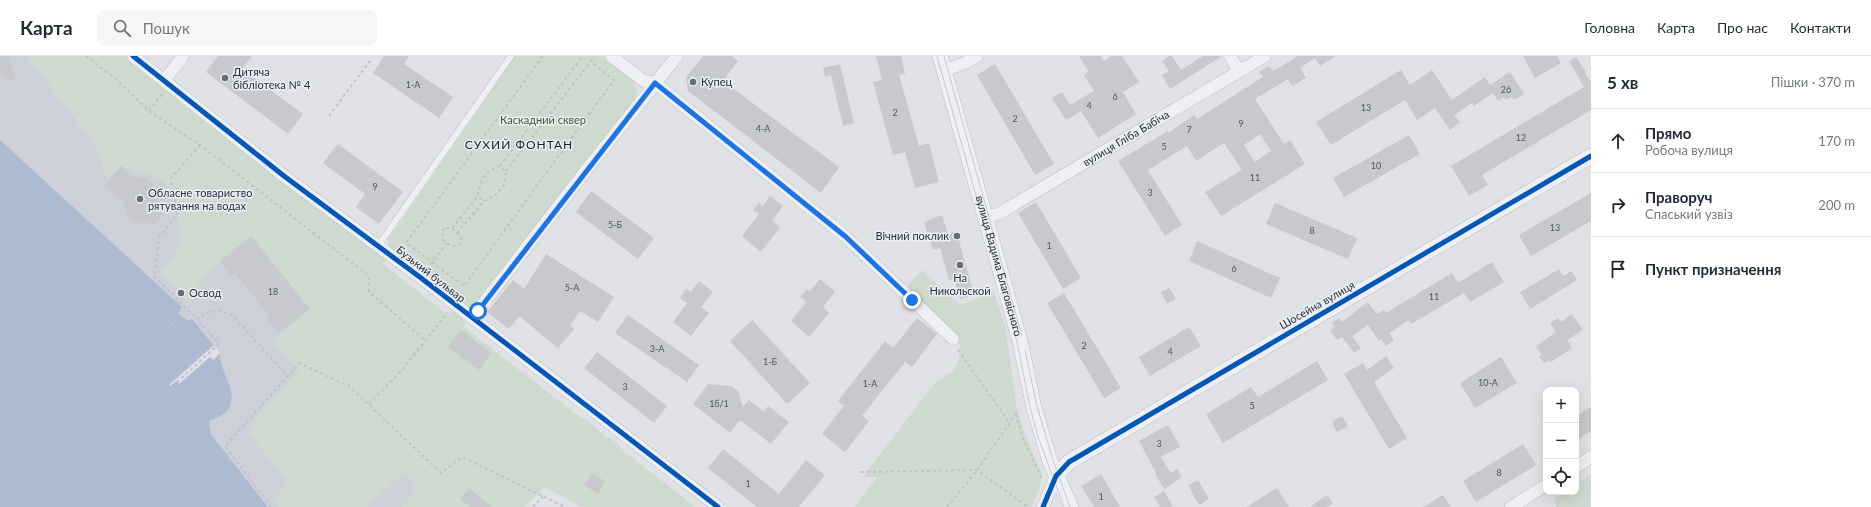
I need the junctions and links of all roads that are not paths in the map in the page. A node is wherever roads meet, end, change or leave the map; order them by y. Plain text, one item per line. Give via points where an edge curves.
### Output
1 (133, 56) edge
2 (183, 56) edge
3 (511, 56) edge
4 (611, 56) edge
5 (677, 56) edge
6 (940, 56) edge
7 (977, 56) edge
8 (1230, 56) edge
9 (1265, 56) edge
10 (944, 71) junction
11 (1239, 71) junction
12 (655, 83) junction
13 (164, 87) junction
14 (1591, 156) edge
15 (985, 217) junction
16 (378, 246) junction
17 (472, 318) junction
18 (953, 339) road end
19 (1591, 457) edge
20 (1579, 465) edge
21 (1056, 476) junction
22 (1543, 487) edge
23 (718, 507) edge
24 (1043, 507) edge
25 (1071, 507) edge
26 (1511, 507) edge

1 - 13 street, Бузький бульвар
2 - 13 street
3 - 16 lane
4 - 12 street via 644,80
5 - 12 street
6 - 10 street, вулиця Вадима Благовісного
7 - 10 street
8 - 11 street
9 - 11 street, вулиця Гліба Бабіча
10 - 15 street, вулиця Вадима Благовісного
11 - 15 street, вулиця Гліба Бабіча via 998,214
12 - 17 street
12 - 18 street via 846,237
13 - 16 street, Бузький бульвар
14 - 21 street, Шосейна вулиця via 1070,462
15 - 21 street, вулиця Вадима Благовісного via 1020,341 1034,408
16 - 17 street, Бузький бульвар
17 - 23 street, Бузький бульвар
19 - 20 street
21 - 24 street
21 - 25 street, вулиця Вадима Благовісного
22 - 26 street

